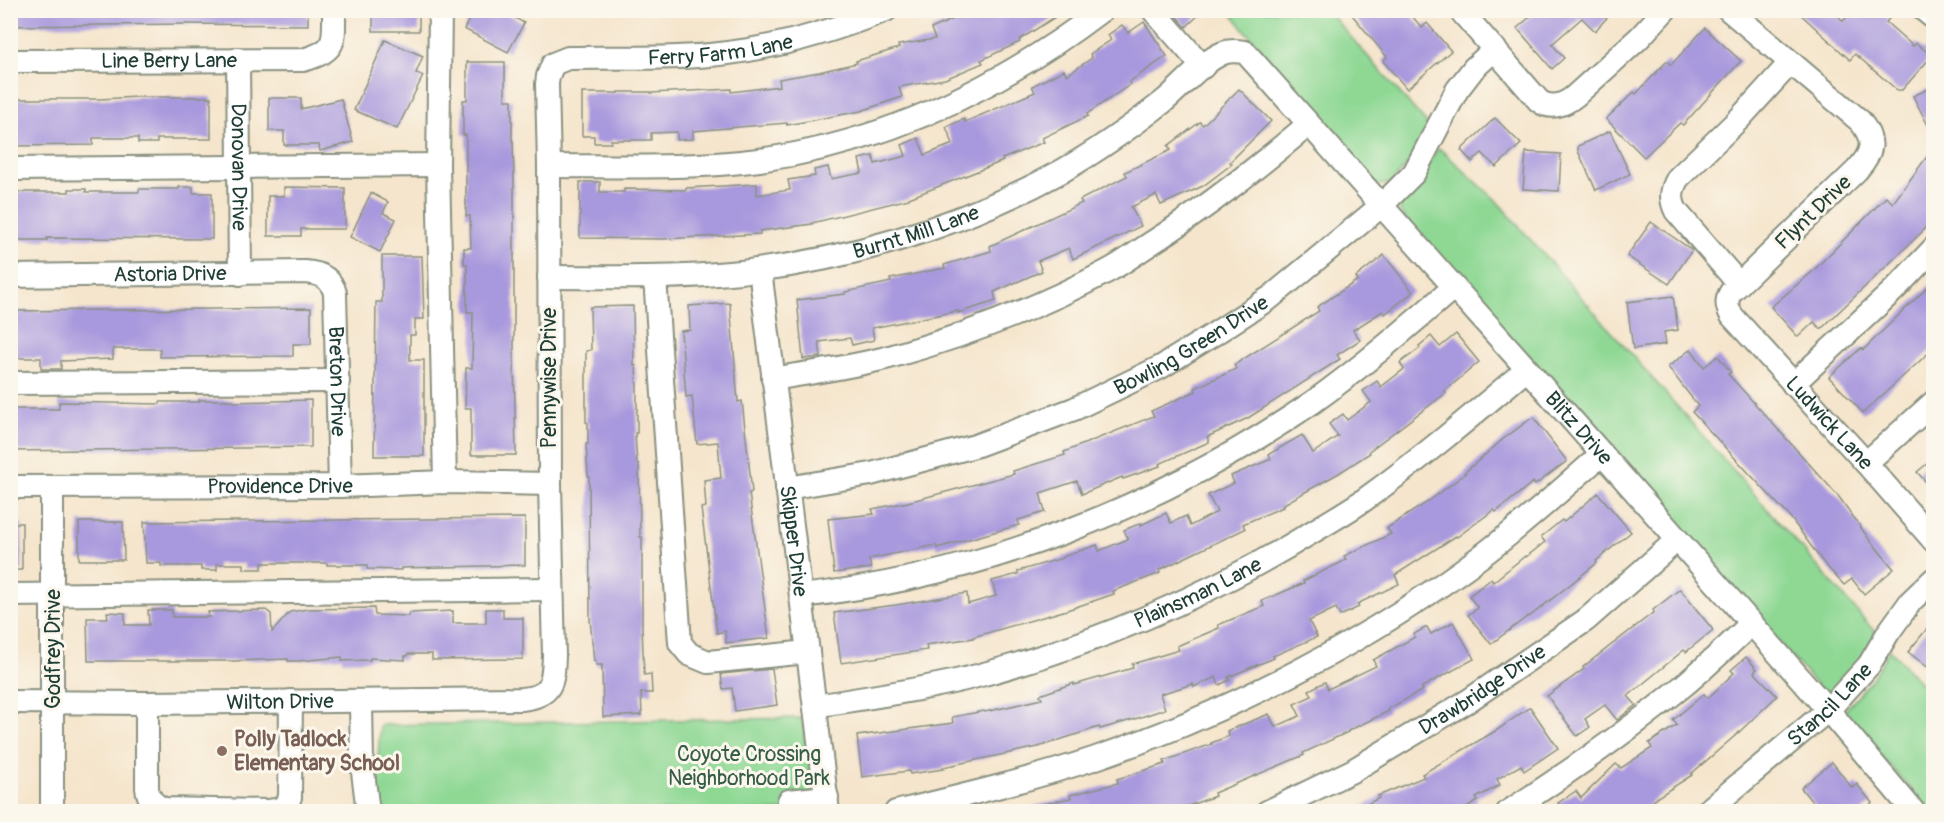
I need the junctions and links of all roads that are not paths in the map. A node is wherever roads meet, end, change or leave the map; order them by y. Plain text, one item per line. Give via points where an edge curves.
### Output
1 (334, 10) edge
2 (440, 10) edge
3 (886, 10) edge
4 (1102, 10) edge
5 (1153, 10) edge
6 (1461, 10) edge
7 (1665, 10) edge
8 (1729, 10) edge
9 (1924, 10) edge
10 (1934, 18) edge
11 (1495, 49) junction
12 (1237, 51) joint
13 (238, 59) junction
14 (10, 61) edge
15 (1791, 62) junction
16 (553, 64) joint
17 (1203, 67) junction
18 (1309, 124) junction
19 (438, 165) junction
20 (549, 166) junction
21 (238, 168) junction
22 (10, 169) edge
23 (1381, 206) junction
24 (1934, 248) edge
25 (760, 270) junction
26 (240, 274) junction
27 (10, 276) edge
28 (549, 277) junction
29 (656, 277) junction
30 (328, 279) joint
31 (1739, 284) junction
32 (1454, 288) junction
33 (1727, 303) joint
34 (1527, 369) junction
35 (773, 379) junction
36 (338, 381) junction
37 (10, 383) edge
38 (1793, 384) junction
39 (1932, 406) edge
40 (1602, 454) junction
41 (1866, 464) junction
42 (445, 482) junction
43 (550, 484) junction
44 (340, 486) junction
45 (10, 487) edge
46 (52, 487) junction
47 (787, 488) junction
48 (1677, 540) junction
49 (1934, 541) edge
50 (1934, 579) edge
51 (552, 589) junction
52 (52, 594) junction
53 (10, 595) edge
54 (801, 596) junction
55 (1751, 624) junction
56 (808, 652) junction
57 (547, 690) joint
58 (291, 701) junction
59 (361, 701) junction
60 (10, 702) edge
61 (53, 702) junction
62 (147, 703) junction
63 (816, 706) junction
64 (1828, 710) junction
65 (827, 804) edge
66 (52, 812) edge
67 (369, 812) edge
68 (791, 812) edge
69 (896, 812) edge
70 (1267, 812) edge
71 (1508, 812) edge
72 (1706, 812) edge
73 (1914, 812) edge

1 - 13 street, Line Berry Lane via 334,37 326,52 294,61
2 - 19 street
3 - 16 street, Ferry Farm Lane via 845,27 778,45 685,56 568,58
4 - 20 street via 989,85 931,112 856,138 783,155 714,164
5 - 17 street
6 - 11 street
7 - 11 street via 1575,96 1553,106 1539,101
8 - 15 street, Flynt Drive
9 - 10 street
11 - 23 street, Bowling Green Drive via 1456,90 1414,173
12 - 17 street, Burnt Mill Lane via 1221,54
12 - 18 street, Blitz Drive via 1249,55
13 - 14 street, Line Berry Lane
13 - 21 street, Donovan Drive
15 - 31 street via 1677,178 1672,190 1676,211
15 - 31 street, Flynt Drive via 1854,115 1865,127 1871,148 1857,170
16 - 20 street, Pennywise Drive via 547,84
17 - 25 street, Burnt Mill Lane via 1121,133 1062,171 996,203 896,240
18 - 23 street, Blitz Drive
18 - 35 street via 1185,222 1110,270 1043,303 892,356
19 - 21 street
19 - 42 street
20 - 28 street, Pennywise Drive
21 - 22 street
21 - 26 street, Donovan Drive
23 - 32 street, Blitz Drive
23 - 47 street, Bowling Green Drive via 1242,317 1161,367 1106,394 975,446 871,474
24 - 38 street
25 - 29 street, Burnt Mill Lane
25 - 35 street, Skipper Drive
26 - 27 street, Astoria Drive
26 - 30 street, Astoria Drive via 305,272
28 - 29 street, Burnt Mill Lane
28 - 43 street, Pennywise Drive
29 - 56 street via 680,643 689,654 708,662
30 - 36 street, Breton Drive via 335,293
31 - 33 street, Flynt Drive
32 - 34 street, Blitz Drive
32 - 54 street via 1313,401 1203,469 1124,507 1019,548 951,568
33 - 38 street, Ludwick Lane via 1732,316
34 - 40 street, Blitz Drive
34 - 63 street, Plainsman Lane via 1363,501 1280,552 1205,591 1055,652 975,676
35 - 47 street, Skipper Drive
36 - 37 street
36 - 44 street, Breton Drive
38 - 41 street, Ludwick Lane
39 - 41 street
40 - 48 street, Blitz Drive
40 - 69 street via 1487,552 1314,663 1205,716 1094,758
41 - 49 street, Ludwick Lane
42 - 43 street, Providence Drive
42 - 44 street, Providence Drive
43 - 51 street, Pennywise Drive
44 - 46 street, Providence Drive
45 - 46 street, Providence Drive
46 - 52 street, Godfrey Drive
47 - 54 street, Skipper Drive
48 - 55 street, Blitz Drive
48 - 70 street, Drawbridge Drive via 1586,620 1468,701 1352,771
50 - 64 street, Stancil Lane via 1911,601 1869,665
51 - 52 street
51 - 57 street, Pennywise Drive via 554,671
52 - 53 street
52 - 61 street, Godfrey Drive
54 - 56 street, Skipper Drive
55 - 64 street, Blitz Drive
55 - 71 street via 1684,685
56 - 63 street, Skipper Drive
57 - 59 street, Wilton Drive via 522,699
58 - 59 street, Wilton Drive
58 - 62 street, Wilton Drive
58 - 62 street via 290,797 281,809 267,811 165,809 155,804 147,788
59 - 67 street via 362,764
60 - 61 street, Wilton Drive
61 - 62 street, Wilton Drive
61 - 66 street, Godfrey Drive
63 - 65 street, Skipper Drive
64 - 72 street, Stancil Lane
64 - 73 street, Blitz Drive
65 - 68 street via 789,801

